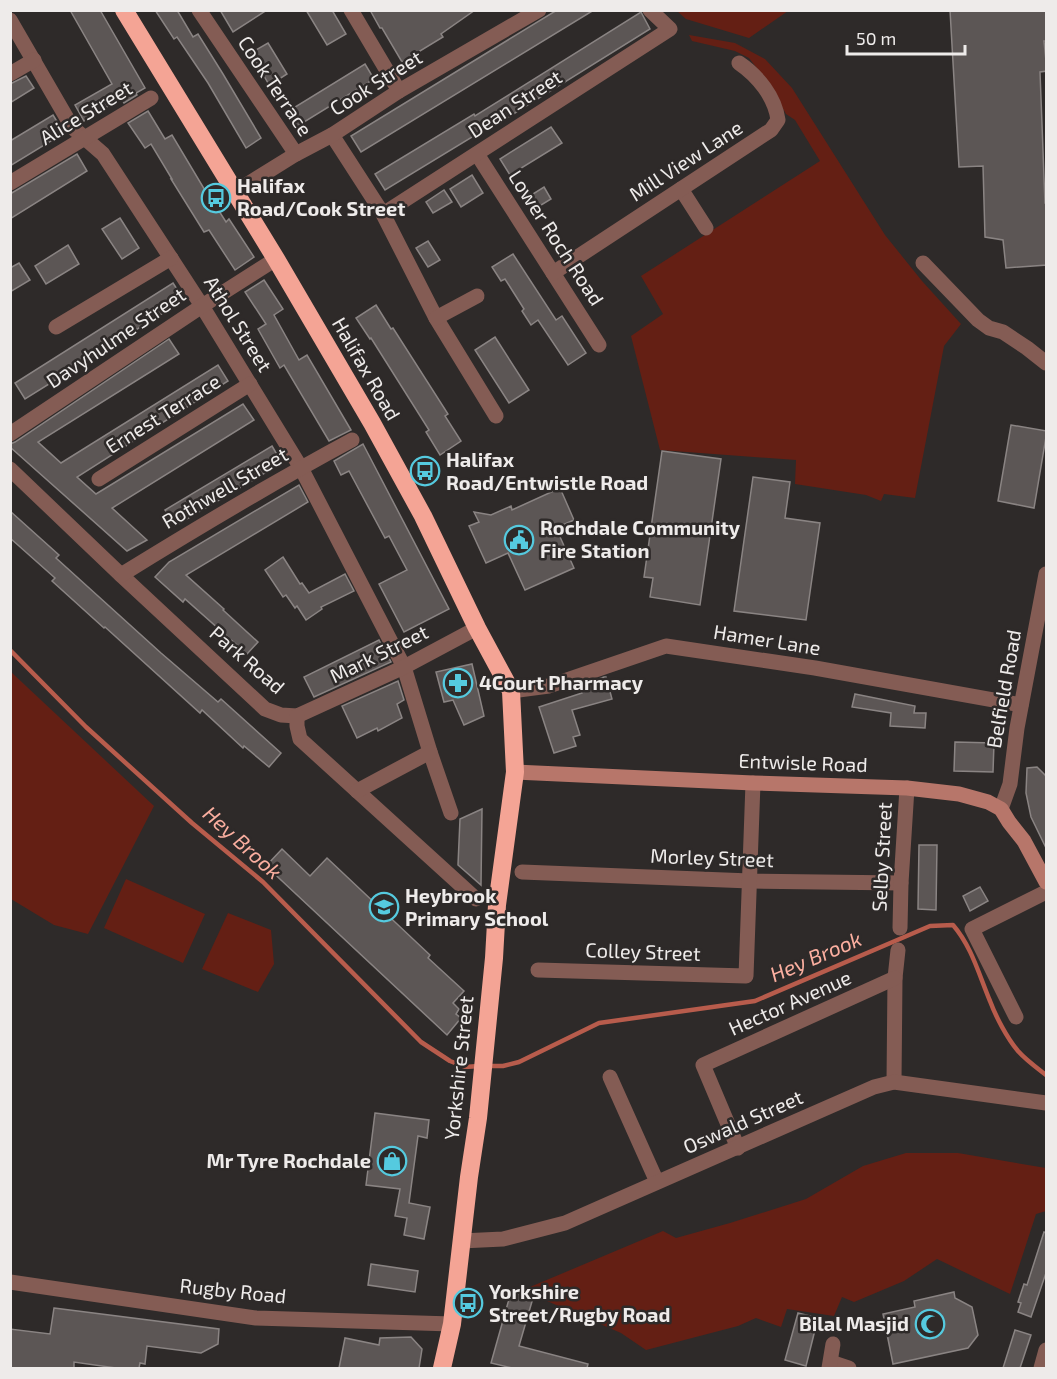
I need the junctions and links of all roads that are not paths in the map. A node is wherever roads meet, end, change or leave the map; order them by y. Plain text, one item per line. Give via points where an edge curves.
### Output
1 (124, 10) edge
2 (199, 10) edge
3 (351, 10) edge
4 (539, 10) edge
5 (650, 10) edge
6 (10, 20) edge
7 (34, 60) junction
8 (740, 63) dead end
9 (10, 74) edge
10 (399, 91) junction
11 (151, 98) dead end
12 (332, 135) junction
13 (87, 138) junction
14 (296, 154) junction
15 (477, 154) junction
16 (10, 183) edge
17 (681, 189) junction
18 (235, 192) junction
19 (383, 214) junction
20 (706, 228) dead end
21 (171, 258) junction
22 (276, 260) junction
23 (923, 263) dead end
24 (553, 273) junction
25 (477, 296) dead end
26 (202, 306) junction
27 (436, 318) junction
28 (56, 327) dead end
29 (599, 345) dead end
30 (1047, 363) edge
31 (250, 384) junction
32 (496, 416) dead end
33 (10, 434) edge
34 (352, 440) dead end
35 (301, 468) junction
36 (10, 469) edge
37 (99, 479) dead end
38 (1047, 574) edge
39 (121, 575) junction
40 (477, 628) junction
41 (404, 667) junction
42 (511, 691) junction
43 (1021, 705) junction
44 (297, 716) junction
45 (430, 752) junction
46 (515, 772) junction
47 (753, 783) junction
48 (907, 788) junction
49 (357, 791) junction
50 (1000, 809) junction
51 (451, 813) dead end
52 (522, 872) dead end
53 (750, 881) junction
54 (1047, 882) edge
55 (901, 883) junction
56 (1047, 892) edge
57 (476, 899) dead end
58 (900, 928) dead end
59 (898, 950) dead end
60 (538, 970) dead end
61 (895, 978) junction
62 (1016, 1017) dead end
63 (610, 1077) dead end
64 (894, 1082) junction
65 (1047, 1103) edge
66 (738, 1148) junction
67 (657, 1182) junction
68 (461, 1241) junction
69 (10, 1282) edge
70 (452, 1324) junction
71 (833, 1344) dead end
72 (1047, 1350) edge
73 (830, 1365) edge
74 (442, 1368) edge
75 (849, 1368) edge
76 (1041, 1368) edge

1 - 18 highway, Halifax Road
2 - 14 street, Cook Terrace
3 - 10 street
4 - 10 street, Cook Street
5 - 15 street, Dean Street via 670,29
6 - 7 street, Athol Street
7 - 9 street
7 - 13 street, Athol Street via 72,127
8 - 17 street, Mill View Lane via 771,98 778,120 771,130
10 - 12 street, Cook Street
11 - 13 street, Alice Street
12 - 14 street, Cook Street
12 - 19 street
13 - 16 street, Alice Street
13 - 21 street, Athol Street via 103,154
14 - 18 street, Cook Street
15 - 19 street, Dean Street
15 - 24 street, Lower Roch Road
17 - 20 street
17 - 24 street, Mill View Lane
18 - 22 highway, Halifax Road
19 - 27 street
21 - 26 street, Athol Street
21 - 28 street
22 - 26 street, Davyhulme Street
22 - 40 highway, Halifax Road via 423,516
23 - 30 street via 978,320 1004,332
24 - 29 street, Lower Roch Road
25 - 27 street
26 - 31 street, Athol Street
26 - 33 street, Davyhulme Street
27 - 32 street
31 - 35 street, Athol Street
31 - 37 street, Ernest Terrace
34 - 35 street, Rothwell Street
35 - 39 street, Rothwell Street
35 - 41 street, Athol Street
36 - 39 street, Park Road
38 - 43 street, Belfield Road
39 - 44 street, Park Road via 265,709
40 - 41 street, Mark Street
40 - 42 highway, Halifax Road
41 - 44 street, Mark Street
41 - 45 street, Athol Street
42 - 43 street, Hamer Lane via 549,686 666,646
42 - 46 highway, Halifax Road
43 - 50 street, Belfield Road via 1010,784
44 - 49 street, Park Road via 300,739
45 - 49 street
45 - 51 street, Athol Street
46 - 47 main road, Entwisle Road
46 - 68 highway, Yorkshire Street
47 - 48 main road, Entwisle Road
47 - 53 street
48 - 50 main road, Entwisle Road via 959,795
48 - 55 street, Selby Street
49 - 57 street, Park Road
50 - 54 main road
52 - 53 street, Morley Street
53 - 55 street, Morley Street
53 - 60 street, Colley Street via 746,976 558,977
55 - 58 street, Selby Street
56 - 62 street via 972,928
59 - 61 street
61 - 64 street
61 - 66 street, Hector Avenue via 703,1065
63 - 67 street
64 - 65 street, Oswald Street
64 - 66 street, Oswald Street via 874,1087
66 - 67 street, Oswald Street
67 - 68 street, Oswald Street via 565,1223 503,1239
68 - 70 highway, Yorkshire Street
69 - 70 street, Rugby Road via 256,1318
70 - 74 highway, Yorkshire Street
71 - 73 street
72 - 76 street
73 - 75 street

